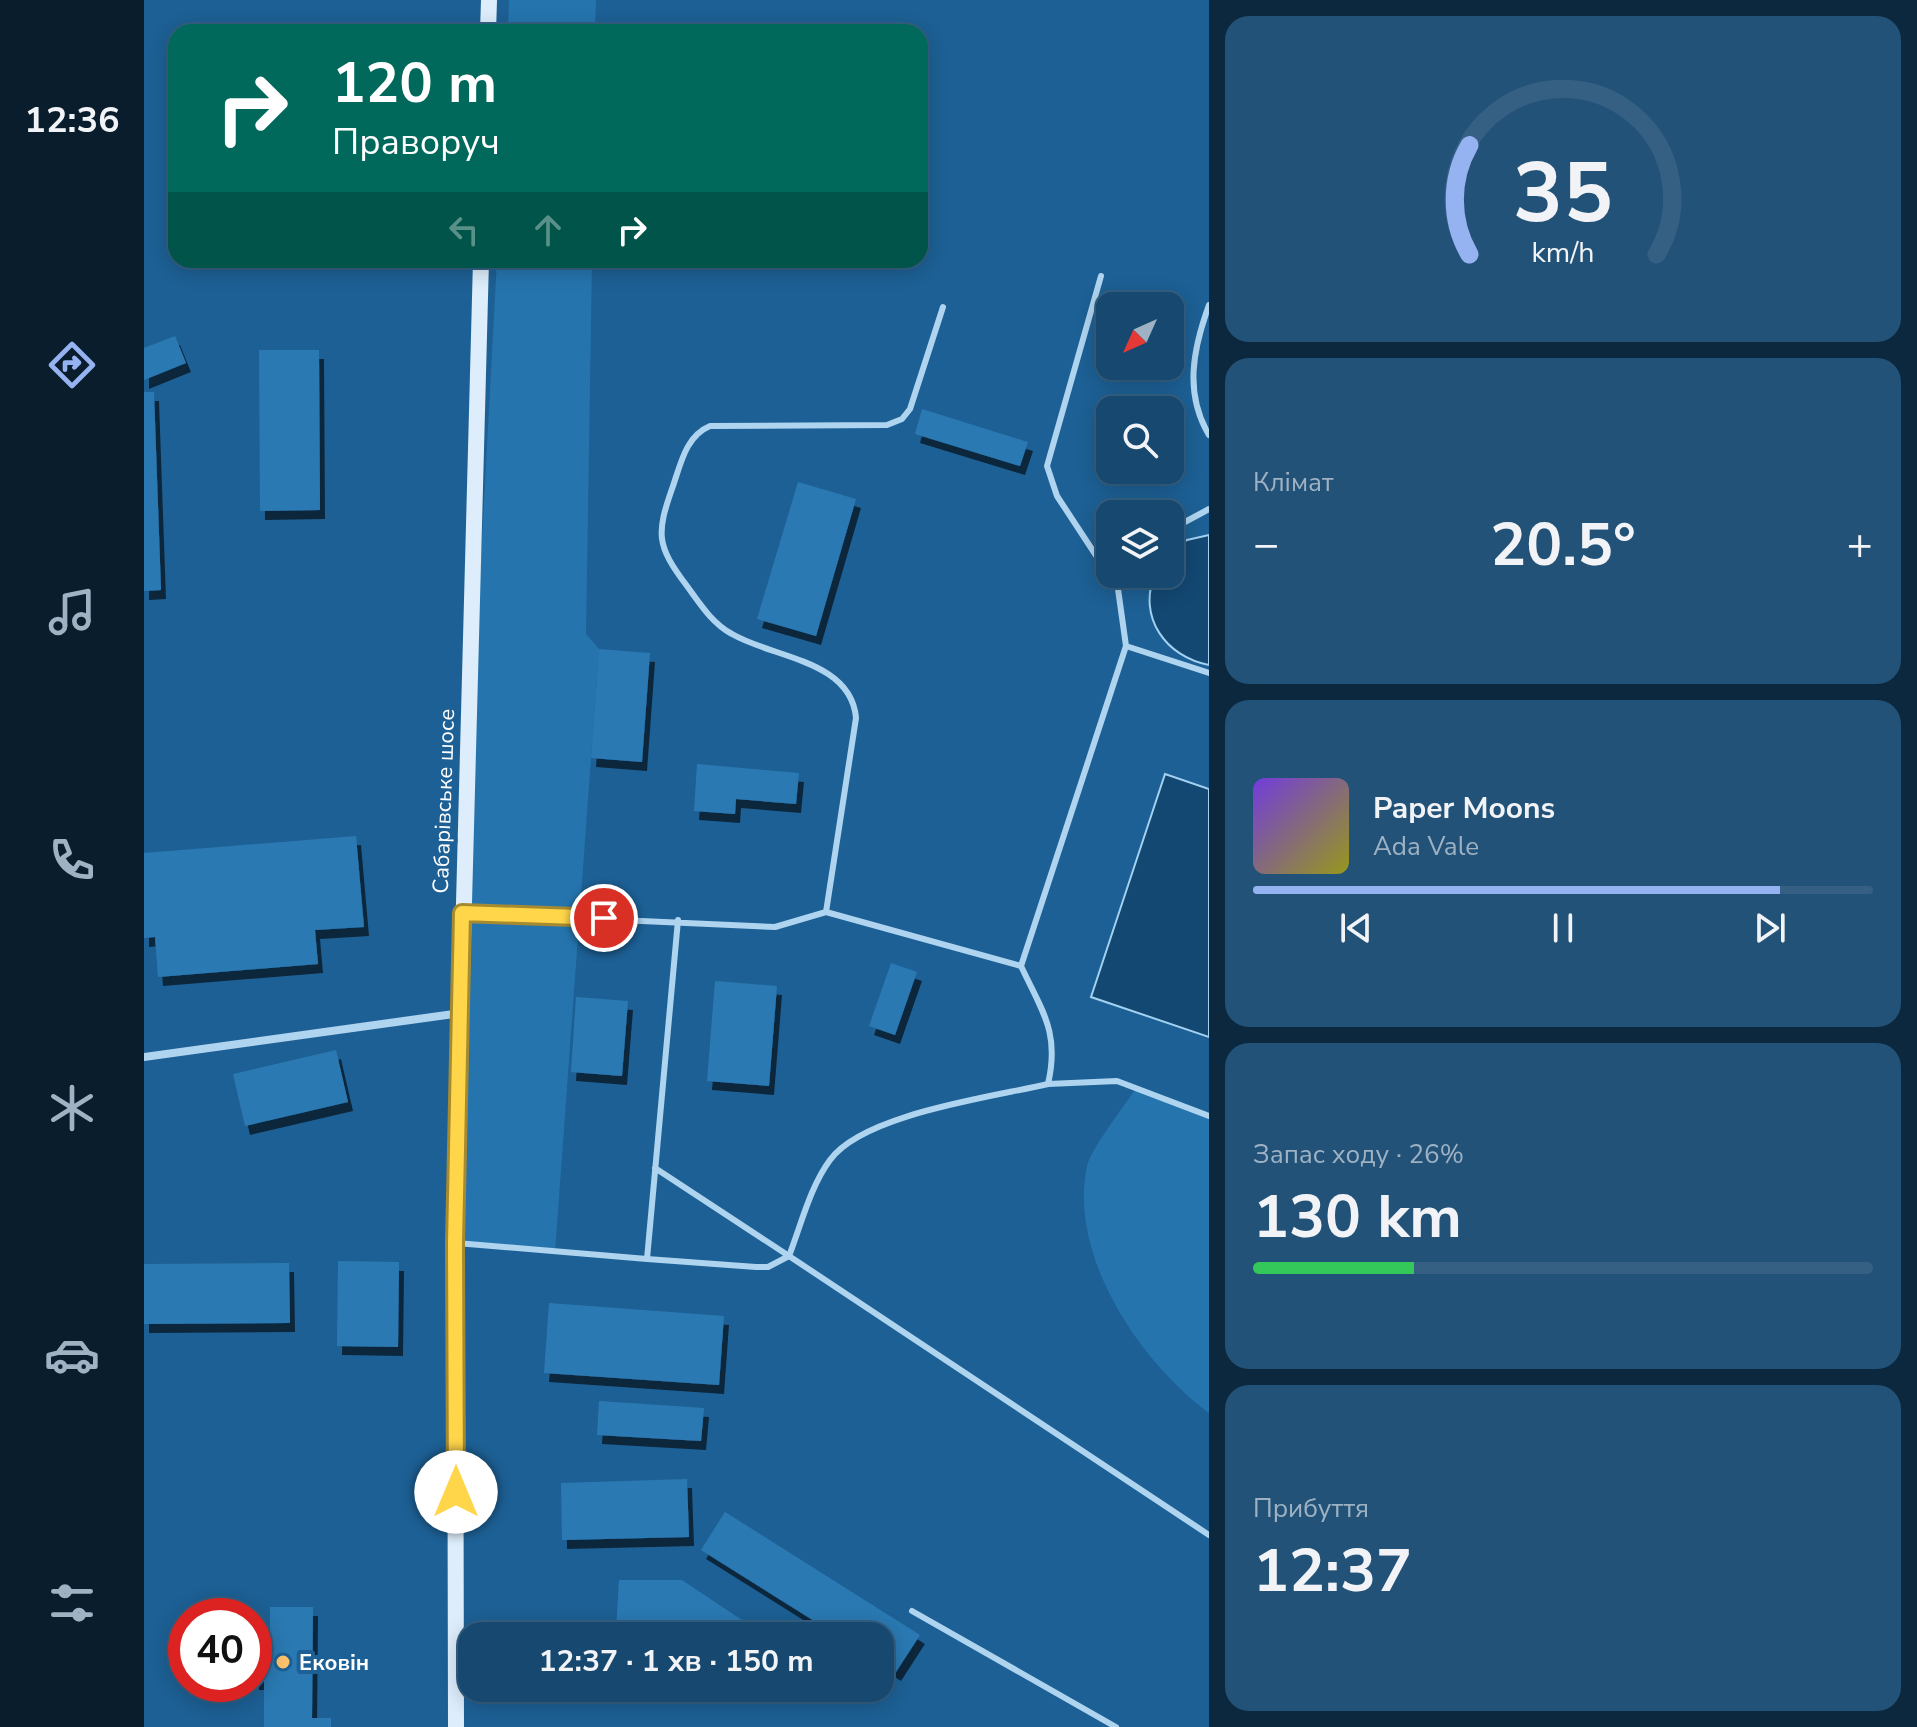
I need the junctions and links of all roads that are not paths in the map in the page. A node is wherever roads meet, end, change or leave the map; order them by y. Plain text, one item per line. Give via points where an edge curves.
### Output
1 (489, 0) edge
2 (488, 24) edge
3 (481, 268) edge
4 (1101, 276) dead end
5 (1209, 305) edge
6 (943, 307) dead end
7 (1209, 435) edge
8 (1209, 509) edge
9 (1184, 522) edge
10 (1118, 589) joint
11 (1126, 646) junction
12 (1209, 673) edge
13 (826, 912) junction
14 (462, 913) junction
15 (678, 920) junction
16 (1021, 966) junction
17 (461, 1013) junction
18 (144, 1057) edge
19 (1048, 1084) junction
20 (1209, 1116) edge
21 (655, 1168) junction
22 (455, 1243) junction
23 (789, 1256) junction
24 (647, 1259) junction
25 (1209, 1535) edge
26 (912, 1611) dead end
27 (456, 1727) edge
28 (1116, 1727) edge

1 - 2 street
3 - 14 street, Сабарівське шосе
4 - 10 lane via 1047,466 1057,496
5 - 7 lane via 1192,383
6 - 13 lane via 910,409 902,419 887,425 710,426 691,440 661,519 660,539 670,563 720,626 826,672 851,695 856,718
8 - 9 lane
10 - 11 lane
11 - 12 lane
11 - 16 lane
13 - 15 lane via 775,927
13 - 16 lane
14 - 15 lane
14 - 17 street, Сабарівське шосе
15 - 21 lane
16 - 19 lane via 1052,1033
17 - 18 street
17 - 22 street, Сабарівське шосе
19 - 20 lane via 1117,1081
19 - 23 lane via 858,1134 824,1170
21 - 23 lane
21 - 24 lane
22 - 24 lane
22 - 27 street, Сабарівське шосе
23 - 24 lane via 768,1267
23 - 25 lane
26 - 28 lane

